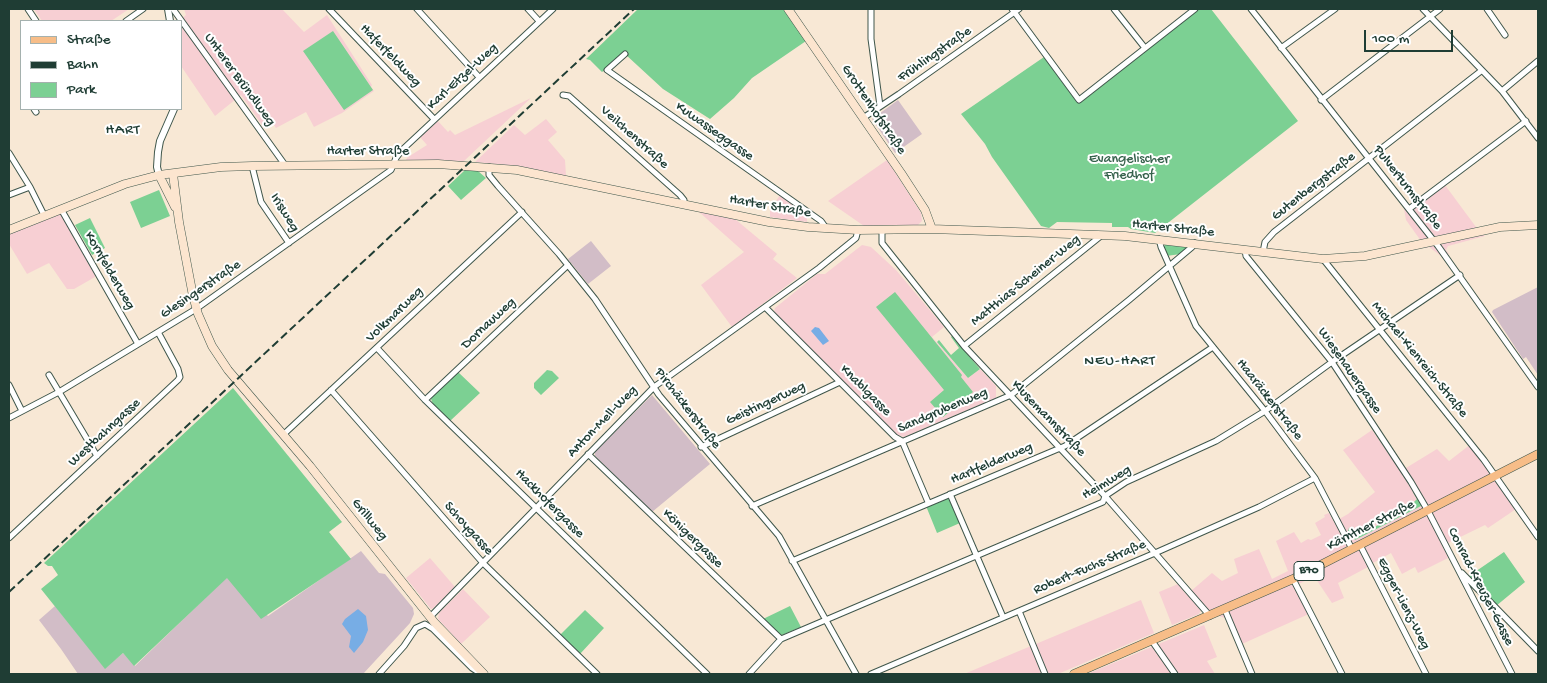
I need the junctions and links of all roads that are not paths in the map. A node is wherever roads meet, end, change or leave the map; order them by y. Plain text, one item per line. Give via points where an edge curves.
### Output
1 (28, 9) edge
2 (143, 9) edge
3 (173, 9) edge
4 (329, 9) edge
5 (417, 9) edge
6 (528, 9) edge
7 (553, 9) edge
8 (788, 9) edge
9 (871, 9) edge
10 (1114, 9) edge
11 (1195, 9) edge
12 (1251, 9) edge
13 (1335, 9) edge
14 (1423, 9) edge
15 (1440, 9) edge
16 (1487, 9) edge
17 (1015, 10) edge
18 (1429, 17) junction
19 (35, 20) edge
20 (127, 20) edge
21 (181, 20) edge
22 (182, 22) edge
23 (539, 22) junction
24 (1504, 35) dead end
25 (1145, 48) junction
26 (1281, 48) junction
27 (624, 54) dead end
28 (1538, 61) edge
29 (1481, 70) junction
30 (479, 77) junction
31 (1502, 91) junction
32 (563, 95) dead end
33 (1321, 100) junction
34 (880, 106) junction
35 (174, 110) edge
36 (863, 118) junction
37 (434, 119) junction
38 (1526, 121) junction
39 (1538, 138) edge
40 (9, 153) edge
41 (1369, 158) junction
42 (394, 164) junction
43 (285, 165) junction
44 (252, 166) junction
45 (489, 167) junction
46 (173, 174) junction
47 (159, 175) junction
48 (30, 187) junction
49 (9, 195) edge
50 (684, 203) junction
51 (61, 209) junction
52 (1409, 209) junction
53 (522, 212) junction
54 (44, 215) junction
55 (179, 222) junction
56 (1538, 225) edge
57 (826, 228) junction
58 (932, 229) junction
59 (9, 230) edge
60 (858, 230) junction
61 (882, 230) junction
62 (1102, 235) junction
63 (1159, 239) junction
64 (1435, 242) junction
65 (289, 243) junction
66 (1195, 243) junction
67 (1245, 250) junction
68 (1263, 252) junction
69 (1323, 259) junction
70 (568, 265) junction
71 (1169, 266) junction
72 (1460, 275) junction
73 (765, 307) junction
74 (196, 309) junction
75 (1380, 329) junction
76 (158, 332) junction
77 (138, 344) junction
78 (964, 346) junction
79 (1213, 347) junction
80 (377, 348) junction
81 (1332, 362) junction
82 (49, 375) dead end
83 (840, 382) junction
84 (9, 385) edge
85 (654, 386) junction
86 (1538, 386) edge
87 (331, 390) junction
88 (59, 392) junction
89 (1011, 395) junction
90 (425, 400) junction
91 (22, 411) junction
92 (1265, 411) junction
93 (9, 418) edge
94 (284, 434) junction
95 (902, 441) junction
96 (701, 447) junction
97 (1060, 447) junction
98 (588, 454) junction
99 (1538, 454) edge
100 (97, 456) junction
101 (1496, 476) junction
102 (1315, 478) junction
103 (950, 494) junction
104 (1105, 496) junction
105 (928, 502) junction
106 (752, 506) junction
107 (536, 507) junction
108 (1428, 510) junction
109 (1538, 537) edge
110 (9, 538) edge
111 (1360, 545) junction
112 (1352, 549) junction
113 (1155, 553) junction
114 (977, 556) junction
115 (792, 561) junction
116 (483, 563) junction
117 (1458, 569) junction
118 (1293, 579) junction
119 (1225, 610) junction
120 (1019, 611) junction
121 (1210, 616) junction
122 (430, 617) junction
123 (1003, 617) junction
124 (825, 619) junction
125 (781, 640) junction
126 (1152, 641) junction
127 (1538, 651) edge
128 (379, 674) edge
129 (483, 674) edge
130 (597, 674) edge
131 (707, 674) edge
132 (749, 674) edge
133 (856, 674) edge
134 (871, 674) edge
135 (1046, 674) edge
136 (1074, 674) edge
137 (1175, 674) edge
138 (1252, 674) edge
139 (1342, 674) edge
140 (1426, 674) edge
141 (1512, 674) edge

1 - 19 street
2 - 20 street
3 - 21 street, Unterer Bründlweg
4 - 37 street, Haferfeldweg
5 - 30 street
6 - 23 street
7 - 23 street, Karl-Etzel-Weg
8 - 36 main road, Grottenhofstraße
9 - 34 street via 871,39
10 - 25 street
11 - 25 street
12 - 26 street, Pulverturmstraße
13 - 26 street
14 - 18 street
15 - 18 street
16 - 24 street
17 - 25 street via 1079,100
17 - 34 street, Frühlingstraße
18 - 29 street
18 - 33 street
22 - 43 street, Unterer Bründlweg
23 - 30 street, Karl-Etzel-Weg
26 - 33 street, Pulverturmstraße
27 - 57 street, Kuwasseggasse via 606,70 821,221
28 - 31 street
29 - 31 street
29 - 41 street, Gutenbergstraße
30 - 37 street, Karl-Etzel-Weg
31 - 38 street
32 - 50 street, Veilchenstraße via 569,96 680,195
33 - 41 street, Pulverturmstraße
34 - 36 street, Frühlingstraße
35 - 47 street via 160,141
36 - 58 main road, Grottenhofstraße via 925,210
37 - 42 street, Karl-Etzel-Weg via 402,150
38 - 39 street
38 - 52 street
40 - 48 street
41 - 52 street, Pulverturmstraße
41 - 68 street, Gutenbergstraße via 1274,232 1265,242
42 - 43 main road, Harter Straße
42 - 45 main road, Harter Straße
42 - 65 street, Glesingerstraße via 391,170
43 - 44 main road, Harter Straße
44 - 46 main road, Harter Straße
44 - 65 street, Irisweg via 261,202
45 - 50 main road, Harter Straße
45 - 53 street, Pirchäckerstraße via 491,177
46 - 47 main road, Harter Straße
46 - 55 main road
47 - 51 main road, Harter Straße via 125,184
47 - 55 main road
48 - 49 street
48 - 54 street
50 - 57 main road, Harter Straße via 769,222
51 - 54 main road, Harter Straße
51 - 77 street, Kornfelderweg
52 - 64 street, Pulverturmstraße
53 - 70 street, Pirchäckerstraße
53 - 80 street, Volkmarweg
54 - 59 main road, Harter Straße
55 - 74 main road, Grillweg
56 - 64 main road, Harter Straße via 1500,228
57 - 60 main road, Harter Straße
58 - 61 main road, Harter Straße
58 - 62 main road, Harter Straße
60 - 61 main road, Harter Straße
60 - 73 street, Anton-Mell-Weg via 856,238
61 - 78 street, Klusemannstraße via 882,243
62 - 63 main road, Harter Straße
62 - 78 street, Matthias-Scheiner-Weg
63 - 66 main road, Harter Straße
63 - 71 street, Haaräckerstraße
64 - 69 main road, Harter Straße via 1365,256
64 - 72 street, Pulverturmstraße
65 - 74 street, Glesingerstraße
66 - 67 main road, Harter Straße
66 - 71 street
67 - 68 main road, Harter Straße
67 - 81 street, Wiesenauergasse via 1246,256
68 - 69 main road, Harter Straße
69 - 75 street, Michael-Kienreich-Straße
70 - 85 street, Pirchäckerstraße
70 - 90 street, Dornauweg
71 - 79 street, Haaräckerstraße via 1196,326
71 - 89 street, Sandgrubenweg
72 - 75 street, Heimweg
72 - 86 street, Pulverturmstraße
73 - 83 street, Knablgasse
73 - 85 street, Anton-Mell-Weg
74 - 76 street, Glesingerstraße
74 - 94 main road, Grillweg via 212,346 236,380
75 - 81 street, Heimweg
75 - 101 street, Michael-Kienreich-Straße
76 - 77 street, Glesingerstraße
76 - 100 street, Westbahngasse via 180,377
77 - 88 street, Glesingerstraße
78 - 89 street, Klusemannstraße
79 - 92 street, Haaräckerstraße
79 - 97 street, Hartfelderweg
80 - 87 street, Volkmarweg
80 - 90 street, Hackhofergasse
81 - 92 street, Heimweg
81 - 108 street, Wiesenauergasse
82 - 88 street
83 - 95 street, Knablgasse
83 - 96 street, Geistingerweg
84 - 91 street
85 - 96 street, Pirchäckerstraße
85 - 98 street, Anton-Mell-Weg
87 - 94 street, Volkmarweg
87 - 116 street, Schoygasse
88 - 91 street, Glesingerstraße
88 - 100 street
89 - 95 street, Sandgrubenweg
89 - 97 street, Klusemannstraße
90 - 107 street, Hackhofergasse
91 - 93 street, Glesingerstraße
92 - 102 street, Haaräckerstraße
92 - 104 street, Heimweg via 1216,441 1126,482
94 - 122 main road, Grillweg
95 - 105 street, Knablgasse
95 - 106 street, Sandgrubenweg
96 - 106 street, Pirchäckerstraße
97 - 103 street, Hartfelderweg
97 - 104 street, Klusemannstraße
98 - 107 street, Anton-Mell-Weg
98 - 125 street, Königergasse
99 - 101 main road, Kärntner Straße / B70
100 - 110 street, Westbahngasse
101 - 108 main road, Kärntner Straße / B70
101 - 109 street, Michael-Kienreich-Straße
102 - 112 street, Haaräckerstraße
102 - 113 street, Robert-Fuchs-Straße
103 - 105 street, Hartfelderweg
103 - 114 street
104 - 113 street, Klusemannstraße
104 - 114 street, Heimweg via 1103,502
105 - 115 street, Hartfelderweg
106 - 115 street, Pirchäckerstraße via 779,536
107 - 116 street, Anton-Mell-Weg
107 - 131 street, Hackhofergasse
108 - 111 main road, Kärntner Straße / B70
108 - 117 street, Conrad-Kreuzer-Gasse
111 - 112 main road, Kärntner Straße / B70
111 - 140 street, Egger-Lienz-Weg
112 - 118 main road, Kärntner Straße / B70
113 - 120 street, Robert-Fuchs-Straße
113 - 121 street, Klusemannstraße
114 - 123 street
114 - 124 street, Heimweg
115 - 124 street, Pirchäckerstraße
116 - 122 street, Anton-Mell-Weg
116 - 130 street, Schoygasse
117 - 127 street
117 - 141 street, Conrad-Kreuzer-Gasse
118 - 119 main road, Kärntner Straße / B70
118 - 139 street
119 - 121 main road, Kärntner Straße / B70
119 - 138 street
120 - 123 street, Robert-Fuchs-Straße
120 - 135 street
121 - 126 main road, Kärntner Straße / B70
122 - 129 main road, Grillweg
123 - 134 street, Robert-Fuchs-Straße
124 - 125 street, Heimweg
124 - 133 street, Pirchäckerstraße
125 - 132 street, Heimweg
126 - 136 main road, Kärntner Straße / B70 via 1092,670
126 - 137 street
128 - 129 street via 416,628 425,624 472,668

